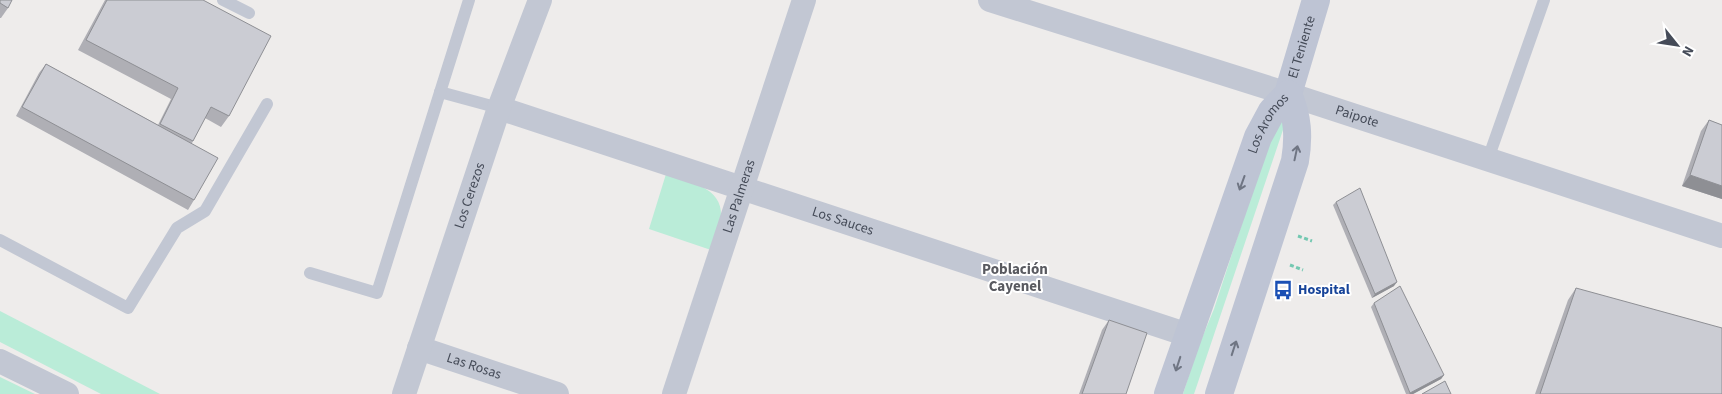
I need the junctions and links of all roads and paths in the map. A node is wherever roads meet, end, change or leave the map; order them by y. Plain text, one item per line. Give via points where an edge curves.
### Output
1 (223, 0) edge
2 (469, 0) edge
3 (540, 0) edge
4 (804, 0) edge
5 (990, 0) edge
6 (1316, 0) edge
7 (1544, 0) edge
8 (249, 13) dead end
9 (440, 92) junction
10 (1288, 94) junction
11 (267, 104) dead end
12 (499, 108) junction
13 (1488, 159) junction
14 (742, 188) junction
15 (1298, 236) dead end
16 (1722, 236) edge
17 (0, 240) edge
18 (1312, 240) dead end
19 (1288, 264) dead end
20 (1304, 270) dead end
21 (310, 273) dead end
22 (1188, 335) junction
23 (419, 348) junction
24 (0, 361) edge
25 (67, 394) edge
26 (404, 394) edge
27 (557, 394) edge
28 (674, 394) edge
29 (1168, 394) edge
30 (1219, 394) edge

1 - 8 lane
2 - 9 lane
3 - 12 street, Los Cerezos
4 - 14 street, Las Palmeras
5 - 10 street, Paipote
6 - 10 main road, El Teniente
7 - 13 lane
9 - 12 lane
9 - 21 lane via 377,293
10 - 13 street, Paipote
10 -> 22 main road, Los Aromos via 1272,111 1258,137
30 -> 10 main road, Los Aromos via 1298,144 1293,106
11 - 17 lane via 205,211 177,228 128,308
12 - 14 street, Los Sauces
12 - 23 street, Los Cerezos
13 - 16 street, Paipote
14 - 22 street, Los Sauces
14 - 28 street, Las Palmeras
15 - 18 path
19 - 20 path
22 -> 29 main road, Los Aromos
23 - 26 street, Los Cerezos
23 - 27 street, Las Rosas
24 - 25 street

